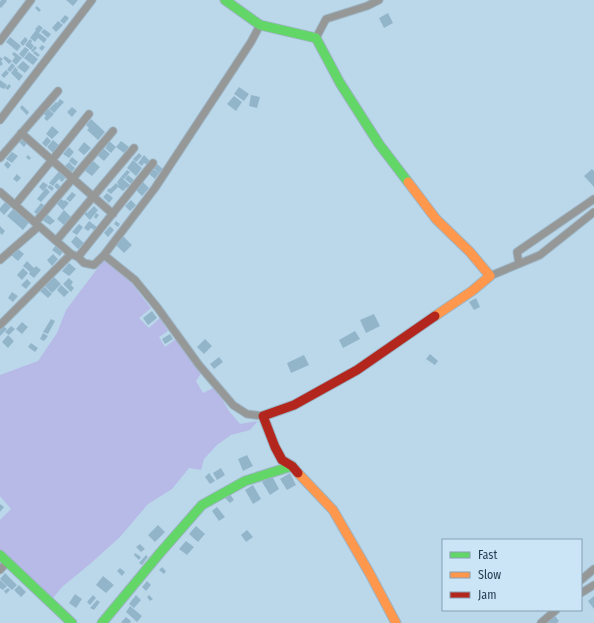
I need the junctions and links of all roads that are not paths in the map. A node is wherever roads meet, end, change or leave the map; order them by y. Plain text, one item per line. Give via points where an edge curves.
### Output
1 (31, 0) edge
2 (92, 0) edge
3 (224, 0) edge
4 (379, 0) edge
5 (260, 25) junction
6 (316, 38) junction
7 (0, 41) edge
8 (58, 91) dead end
9 (89, 114) dead end
10 (0, 120) edge
11 (113, 131) dead end
12 (21, 133) junction
13 (134, 148) dead end
14 (0, 158) edge
15 (52, 160) junction
16 (154, 163) dead end
17 (73, 178) junction
18 (0, 193) edge
19 (94, 197) junction
20 (594, 200) edge
21 (15, 205) junction
22 (594, 212) edge
23 (113, 214) junction
24 (37, 224) junction
25 (56, 241) junction
26 (104, 255) junction
27 (75, 256) junction
28 (0, 260) edge
29 (518, 264) junction
30 (490, 276) junction
31 (0, 326) edge
32 (263, 416) junction
33 (292, 466) junction
34 (0, 555) edge
35 (7, 562) junction
36 (594, 569) edge
37 (0, 570) edge
38 (582, 579) edge
39 (594, 585) edge
40 (582, 592) edge
41 (555, 611) edge
42 (72, 623) edge
43 (102, 623) edge
44 (396, 623) edge
45 (541, 623) edge

1 - 7 street
2 - 10 street
3 - 5 street
4 - 6 street via 326,19
5 - 6 street
5 - 26 street via 247,49 155,188
6 - 30 street via 340,83 379,144 436,219
8 - 12 street
9 - 15 street
11 - 17 street
12 - 14 street
12 - 15 street
13 - 19 street
15 - 17 street
15 - 21 street
16 - 23 street
17 - 19 street
17 - 24 street
18 - 21 street
19 - 23 street
19 - 25 street
20 - 29 street via 517,252
21 - 24 street
22 - 29 street via 540,255
23 - 27 street
24 - 25 street
24 - 28 street
25 - 27 street
26 - 27 street via 94,265 84,263
26 - 32 street via 135,280 199,365 233,405 247,414
27 - 31 street
29 - 30 street
30 - 32 street via 357,370 294,405
32 - 33 street via 282,460
33 - 43 street via 244,481 202,505
33 - 44 street via 333,510
34 - 35 street
35 - 37 street
35 - 42 street
36 - 38 street
39 - 40 street
41 - 45 street

